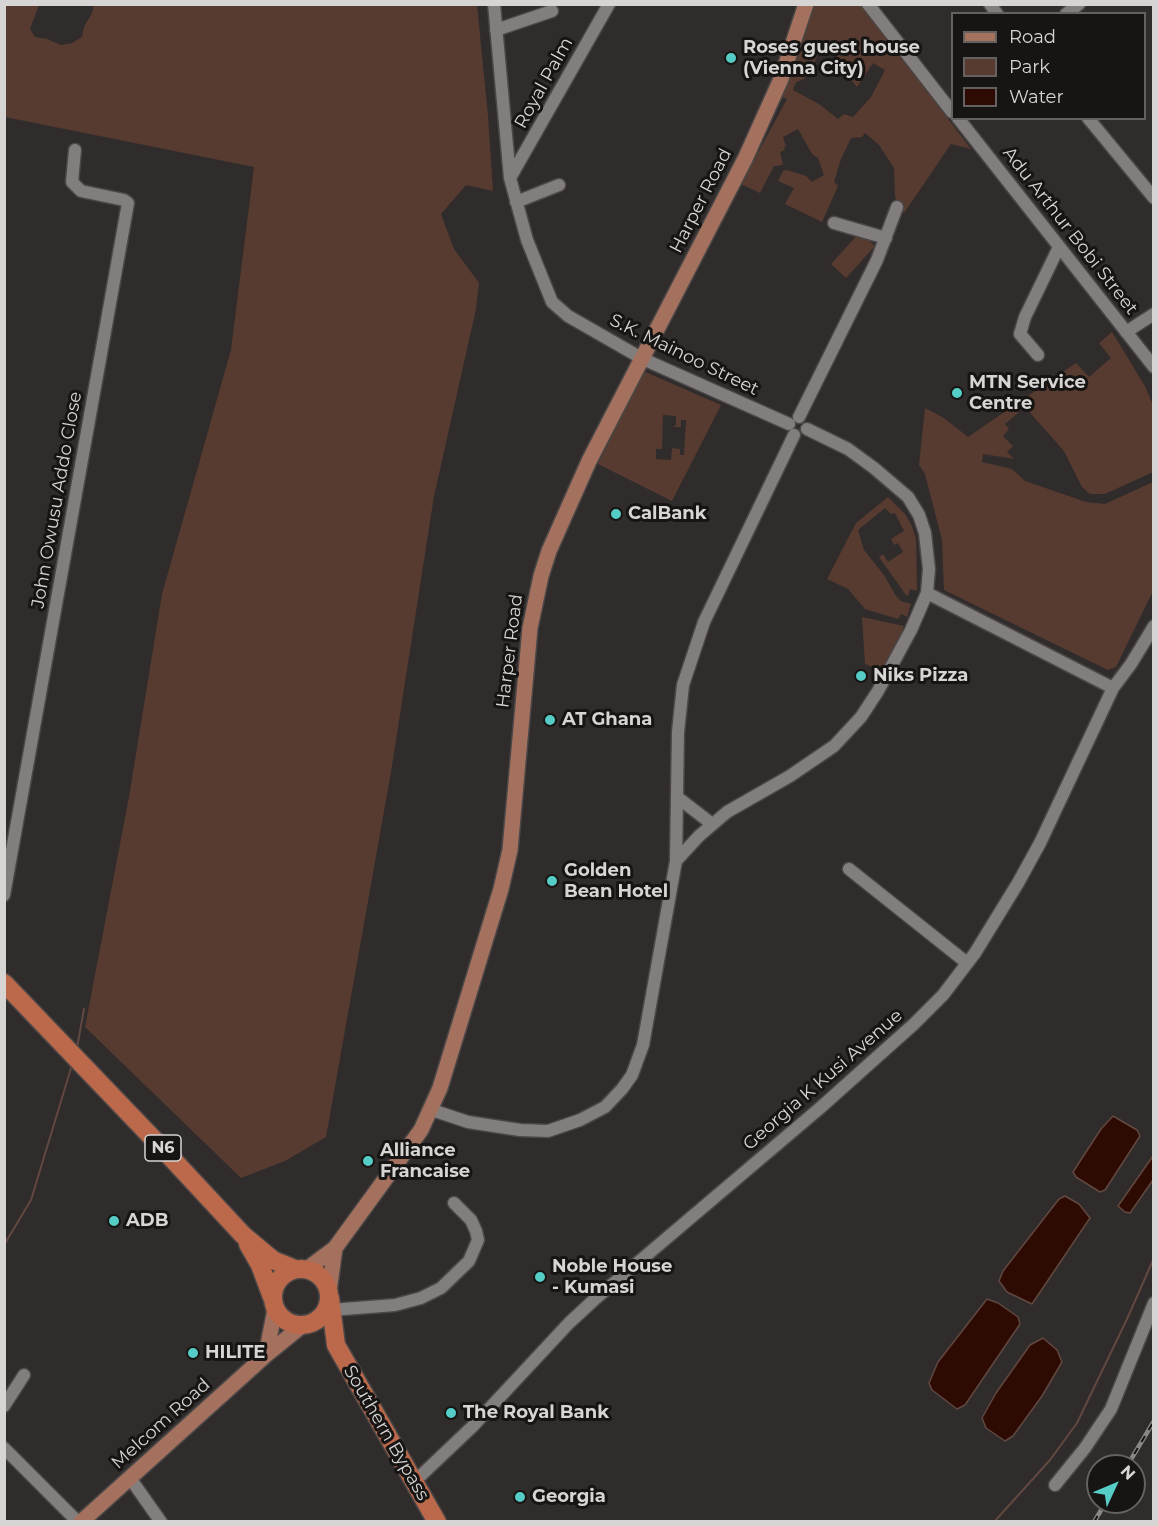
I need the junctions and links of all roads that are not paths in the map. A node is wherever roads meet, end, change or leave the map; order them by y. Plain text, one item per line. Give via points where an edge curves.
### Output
1 (494, 4) edge
2 (609, 4) edge
3 (806, 4) edge
4 (868, 4) edge
5 (552, 11) dead end
6 (496, 30) junction
7 (951, 111) edge
8 (960, 120) edge
9 (1090, 120) edge
10 (75, 150) dead end
11 (510, 178) junction
12 (559, 184) dead end
13 (1154, 198) edge
14 (516, 202) junction
15 (897, 207) dead end
16 (834, 223) dead end
17 (886, 238) junction
18 (1059, 247) junction
19 (1154, 314) edge
20 (1126, 332) junction
21 (1038, 355) dead end
22 (643, 359) junction
23 (1154, 367) edge
24 (794, 426) junction
25 (927, 593) junction
26 (1154, 626) edge
27 (1113, 688) junction
28 (677, 797) junction
29 (712, 824) junction
30 (676, 861) junction
31 (849, 868) dead end
32 (4, 895) edge
33 (967, 963) junction
34 (4, 983) edge
35 (432, 1110) junction
36 (454, 1203) dead end
37 (243, 1235) junction
38 (335, 1248) junction
39 (301, 1269) junction
40 (330, 1300) junction
41 (274, 1303) junction
42 (1154, 1303) edge
43 (305, 1325) junction
44 (336, 1345) junction
45 (266, 1355) junction
46 (24, 1376) dead end
47 (4, 1406) edge
48 (4, 1448) edge
49 (130, 1478) junction
50 (414, 1482) junction
51 (1055, 1485) dead end
52 (80, 1521) edge
53 (161, 1521) edge
54 (437, 1521) edge

1 - 6 street, S.K. Mainoo Street
2 - 11 street, Royal Palm
3 - 22 main road, Harper Road via 781,79 750,149
4 - 7 street
5 - 6 street
6 - 11 street, S.K. Mainoo Street
8 - 18 street, Adu Arthur Bobi Street
9 - 13 street
10 - 32 street, John Owusu Addo Close via 72,182 81,191 128,203
11 - 14 street, S.K. Mainoo Street
12 - 14 street
14 - 22 street, S.K. Mainoo Street via 552,302 568,316
15 - 17 street
16 - 17 street
17 - 24 street
18 - 20 street, Adu Arthur Bobi Street
18 - 21 street via 1020,334
19 - 20 street
20 - 23 street, Adu Arthur Bobi Street
22 - 24 street, S.K. Mainoo Street
22 - 35 main road, Harper Road via 589,461 541,576 530,628 510,850
24 - 25 street via 804,434 807,429 848,449 908,497 925,533
24 - 28 street via 688,665 678,732
25 - 27 street
25 - 29 street via 878,691 834,746
26 - 27 street, Georgia K Kusi Avenue
27 - 33 street, Georgia K Kusi Avenue via 1034,853
28 - 29 street
28 - 30 street
29 - 30 street
30 - 35 street via 643,1045 622,1089 592,1114 548,1131 468,1122
31 - 33 street
33 - 50 street, Georgia K Kusi Avenue via 914,1024 569,1323 473,1426
34 - 37 highway, N6
35 - 38 main road, Harper Road
36 - 40 street via 471,1220 478,1240 469,1261 441,1288 395,1305
37 - 39 highway, N6 via 273,1260
37 - 41 highway, N6 via 260,1265
38 - 39 main road, Harper Road
38 - 40 main road, Harper Road
39 - 40 highway, N6 via 322,1277
39 - 41 highway via 278,1279
40 - 43 highway via 320,1318
40 - 44 highway, Southern Bypass
41 - 43 highway via 287,1322
41 - 45 main road
42 - 51 street via 1111,1409
43 - 44 highway, Southern Bypass
43 - 45 main road, Melcom Road
44 - 50 highway, Southern Bypass
45 - 49 main road, Melcom Road
46 - 47 street
48 - 52 street
49 - 52 main road, Melcom Road
49 - 53 street
50 - 54 highway, Southern Bypass

